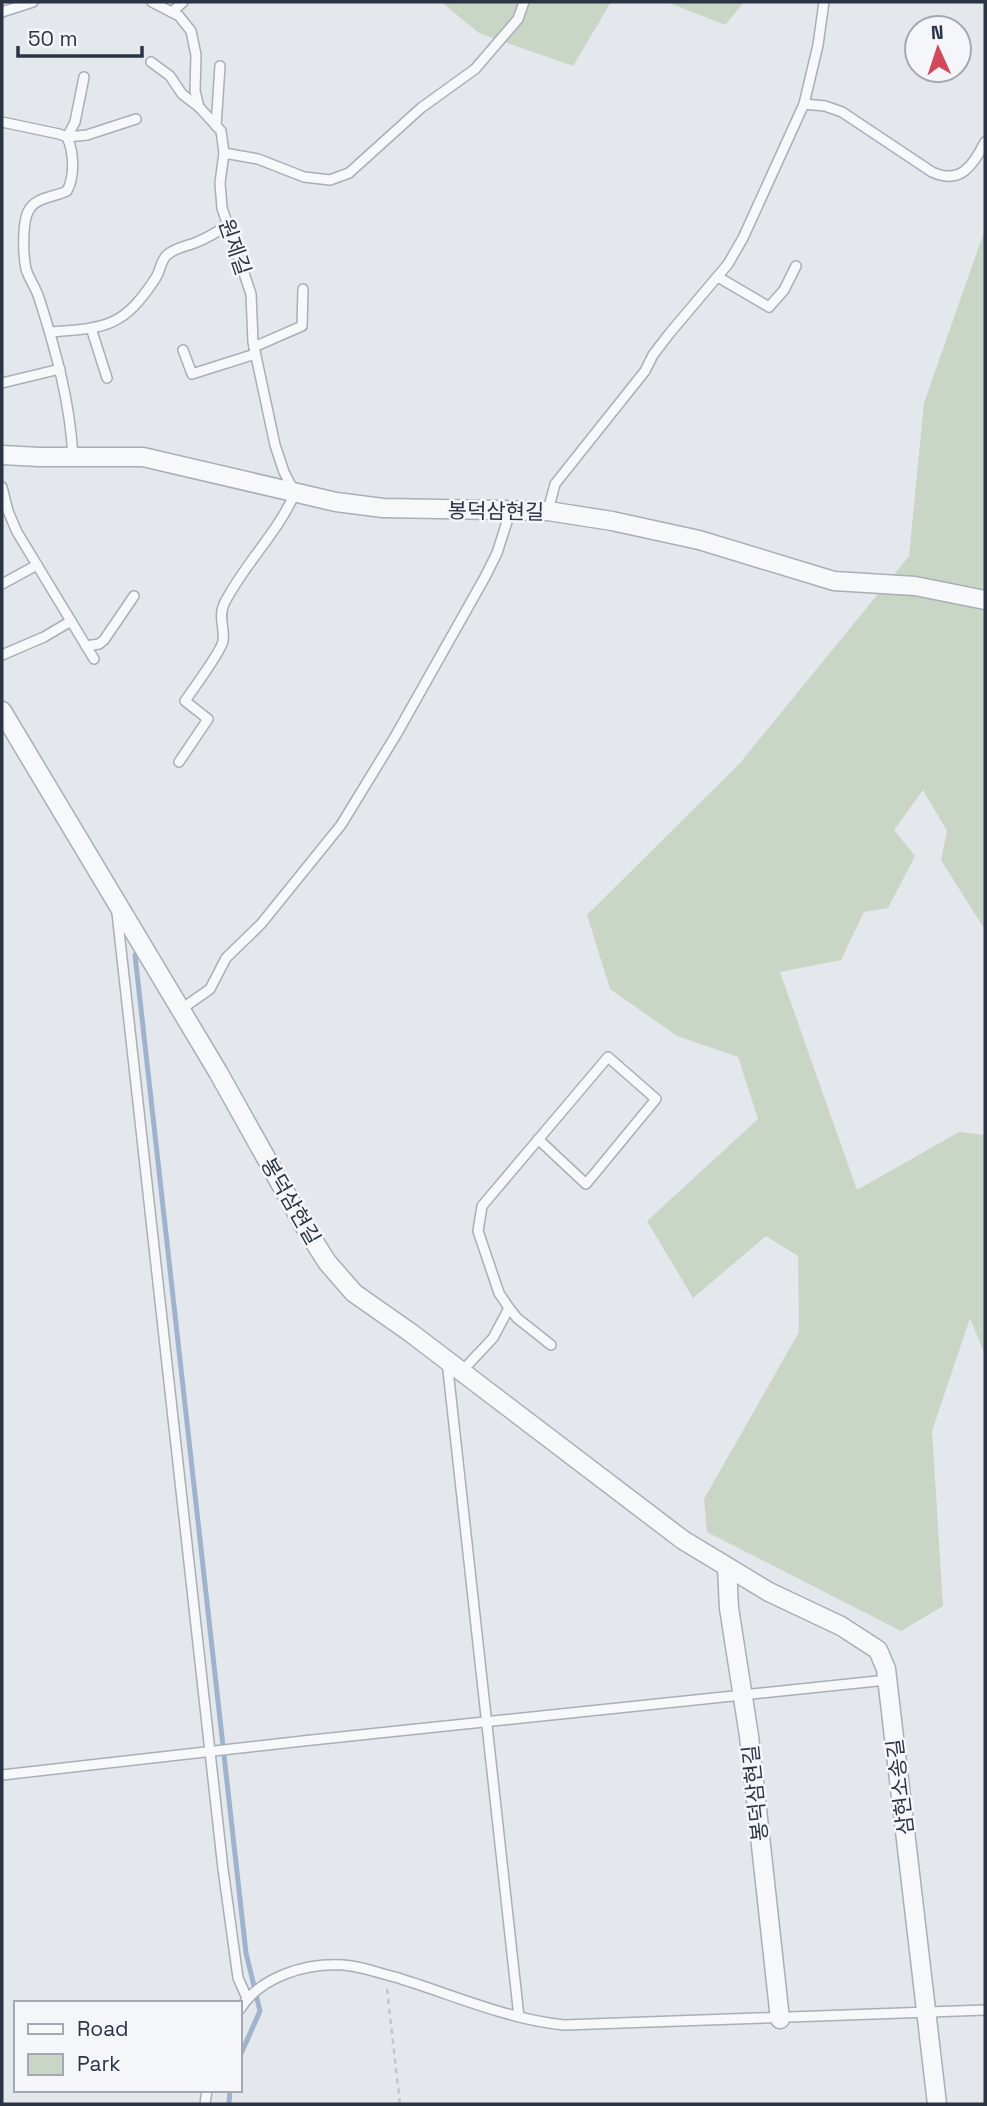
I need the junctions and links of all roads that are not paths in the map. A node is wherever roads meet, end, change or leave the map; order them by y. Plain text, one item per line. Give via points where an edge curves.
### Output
1 (33, 2) edge
2 (152, 2) edge
3 (183, 2) edge
4 (524, 2) edge
5 (824, 2) edge
6 (2, 12) edge
7 (172, 12) junction
8 (151, 62) dead end
9 (220, 66) dead end
10 (84, 77) dead end
11 (804, 104) junction
12 (199, 107) junction
13 (136, 119) dead end
14 (2, 122) edge
15 (216, 126) junction
16 (67, 137) junction
17 (985, 142) edge
18 (224, 153) junction
19 (226, 226) junction
20 (796, 266) dead end
21 (718, 277) junction
22 (303, 289) dead end
23 (92, 328) junction
24 (50, 332) junction
25 (183, 349) dead end
26 (255, 351) junction
27 (60, 369) junction
28 (107, 378) dead end
29 (2, 383) edge
30 (2, 455) edge
31 (73, 457) junction
32 (2, 487) edge
33 (295, 493) junction
34 (512, 508) junction
35 (548, 511) junction
36 (37, 565) junction
37 (2, 584) edge
38 (134, 596) dead end
39 (985, 600) edge
40 (71, 621) junction
41 (86, 646) junction
42 (2, 655) edge
43 (94, 659) dead end
44 (2, 711) edge
45 (180, 762) dead end
46 (116, 904) junction
47 (180, 1010) junction
48 (538, 1139) junction
49 (509, 1308) junction
50 (551, 1345) dead end
51 (455, 1366) junction
52 (724, 1566) junction
53 (888, 1680) junction
54 (744, 1695) junction
55 (487, 1722) junction
56 (211, 1751) junction
57 (2, 1775) edge
58 (247, 1998) junction
59 (242, 2005) edge
60 (985, 2010) edge
61 (927, 2011) junction
62 (519, 2017) junction
63 (780, 2019) junction
64 (937, 2104) edge

1 - 6 lane
2 - 7 lane
3 - 7 lane
4 - 18 lane via 518,19 475,69 338,178 304,177 258,159
5 - 11 lane
7 - 12 lane via 194,40
8 - 12 lane, 원제길
9 - 15 lane
10 - 16 lane via 75,122
11 - 17 lane via 842,112 944,177 955,176 976,161
11 - 21 lane via 743,238
12 - 15 lane, 원제길
13 - 16 lane
14 - 16 lane
15 - 18 lane, 원제길
16 - 24 lane via 71,182 67,191 37,201 25,219 26,269
18 - 19 lane, 원제길 via 220,183
19 - 23 lane via 168,253 157,277 129,311 109,325
19 - 26 lane, 원제길 via 251,294
20 - 21 lane via 769,307
21 - 35 lane via 555,484
22 - 26 lane via 302,326
23 - 24 lane
23 - 28 lane
24 - 27 lane
25 - 26 lane via 192,374
26 - 33 lane, 원제길 via 275,445
27 - 29 lane
27 - 31 lane
30 - 31 street, 봉덕삼현길
31 - 33 street, 봉덕삼현길 via 143,457
32 - 36 lane via 12,522
33 - 34 street, 봉덕삼현길 via 383,508
33 - 45 lane via 220,613 223,642 185,701 208,719
34 - 35 street, 봉덕삼현길
34 - 47 lane via 485,577 341,825 261,924 226,958 210,989
35 - 39 street, 봉덕삼현길 via 699,540 834,581 915,586
36 - 37 lane
36 - 40 lane
38 - 41 lane via 104,640
40 - 41 lane
40 - 42 lane
41 - 43 lane
44 - 46 street, 봉덕삼현길
46 - 47 street, 봉덕삼현길
46 - 56 lane
47 - 51 street, 봉덕삼현길 via 327,1262 354,1293
48 - 48 lane via 608,1057 656,1099 586,1185
48 - 49 lane via 482,1206 478,1231 499,1293
49 - 50 lane
49 - 51 lane via 493,1338
51 - 52 street, 봉덕삼현길 via 683,1540
51 - 55 lane
52 - 53 street, 삼현소송길 via 878,1650
52 - 54 street, 봉덕삼현길
53 - 54 lane
53 - 61 street, 삼현소송길
54 - 55 lane
54 - 63 street, 봉덕삼현길
55 - 56 lane
55 - 62 lane
56 - 57 lane
56 - 58 lane via 238,1978
58 - 59 lane
58 - 62 lane via 282,1974 344,1965
60 - 61 lane
61 - 63 lane
61 - 64 street, 삼현소송길
62 - 63 lane via 564,2025

